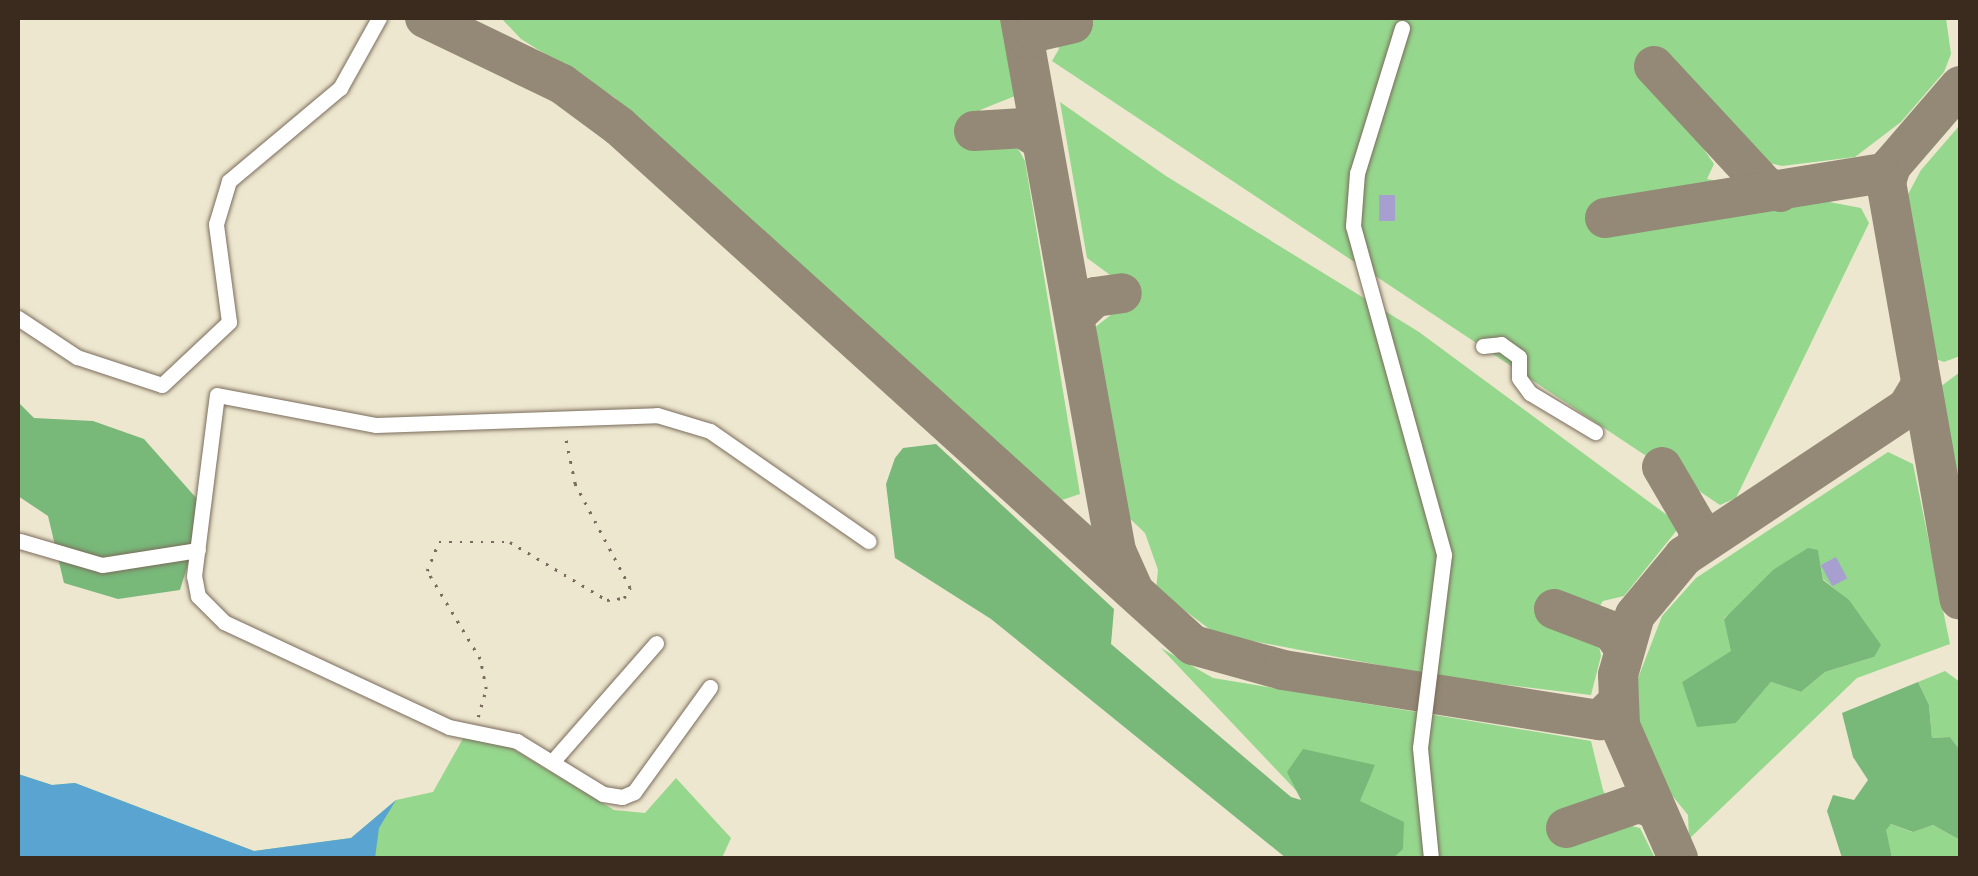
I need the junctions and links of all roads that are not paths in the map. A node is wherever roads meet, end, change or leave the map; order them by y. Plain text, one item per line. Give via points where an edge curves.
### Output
1 (378, 18) edge
2 (1401, 21) edge
3 (18, 318) edge
4 (1483, 346) dead end
5 (1595, 432) dead end
6 (20, 541) edge
7 (868, 541) dead end
8 (198, 550) junction
9 (656, 642) dead end
10 (710, 687) dead end
11 (552, 762) junction
12 (1431, 858) edge

1 - 3 lane via 340,88 228,181 216,224 229,322 162,386 77,357
2 - 12 lane via 1357,173 1352,226 1444,555 1420,748
4 - 5 lane via 1501,344 1519,357 1519,378 1530,394
6 - 8 lane via 102,565
7 - 8 lane via 710,431 657,415 376,425 217,395
8 - 11 lane via 198,596 224,622 450,727 517,741
9 - 11 lane
10 - 11 lane via 634,792 603,794

